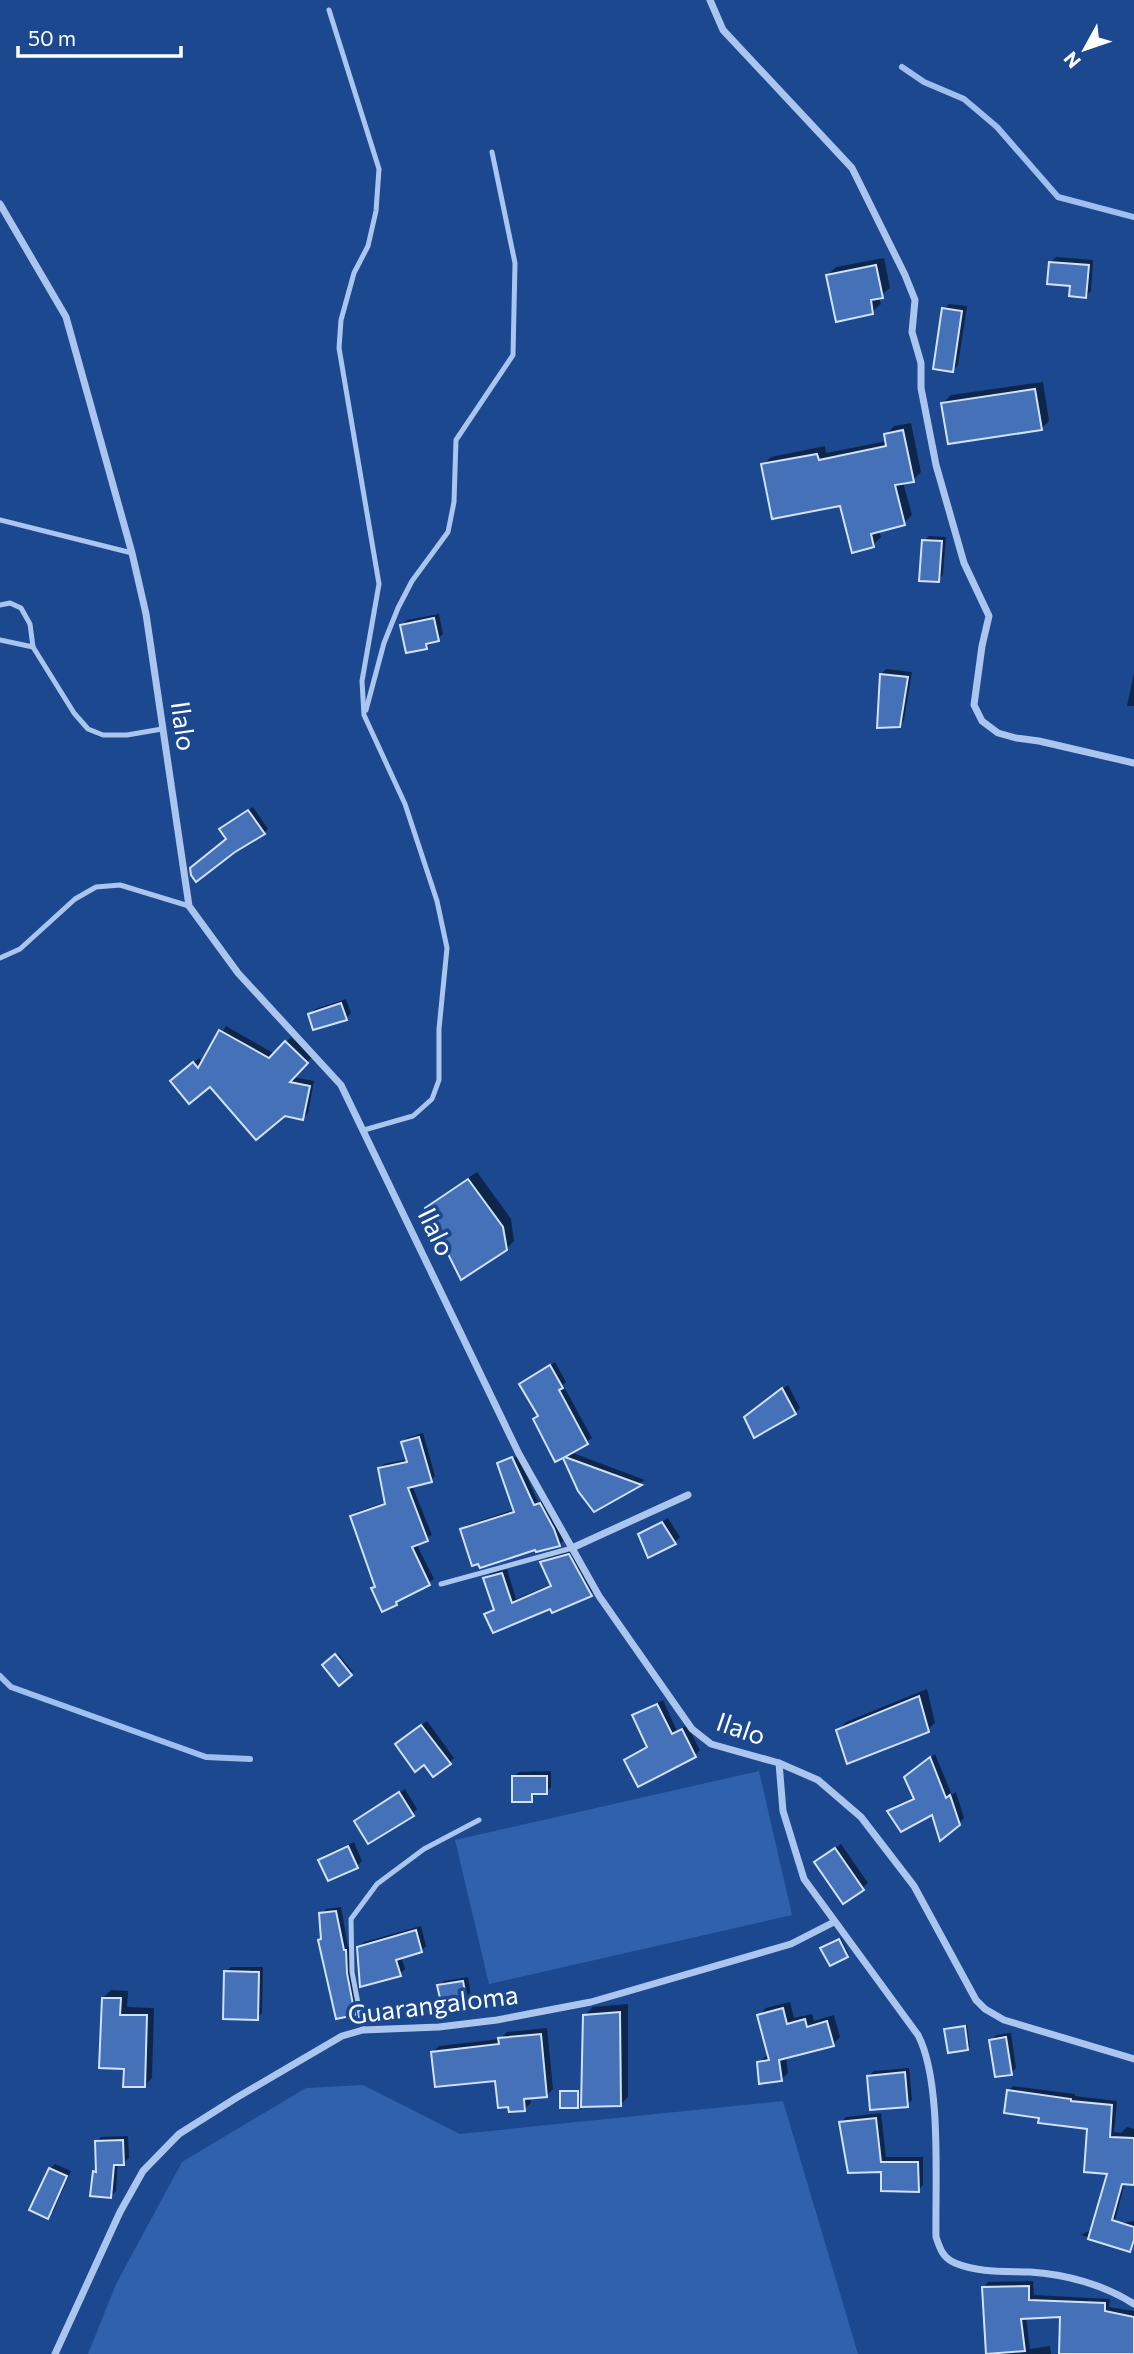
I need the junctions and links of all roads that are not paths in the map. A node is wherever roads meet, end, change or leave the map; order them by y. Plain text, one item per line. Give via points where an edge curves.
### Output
1 (710, 0) edge
2 (329, 10) dead end
3 (492, 152) dead end
4 (0, 204) edge
5 (0, 520) edge
6 (132, 553) junction
7 (0, 605) edge
8 (0, 640) edge
9 (33, 647) junction
10 (364, 715) junction
11 (162, 729) junction
12 (1134, 763) edge
13 (189, 905) junction
14 (0, 958) edge
15 (364, 1130) junction
16 (688, 1495) dead end
17 (572, 1548) junction
18 (441, 1584) dead end
19 (779, 1763) junction
20 (479, 1820) dead end
21 (834, 1922) junction
22 (363, 2030) junction
23 (1134, 2059) edge
24 (1134, 2304) edge
25 (55, 2354) edge

1 - 12 street via 723,30 852,168 915,300 912,332 936,465 964,563 989,615 974,705 982,721 998,733 1016,738
2 - 10 lane via 379,169 376,211 341,320 339,348 379,584 362,681
3 - 10 lane via 516,262 513,355 456,440 454,502 447,532 398,608
4 - 6 street, Ilalo via 66,317
5 - 6 lane
6 - 11 street, Ilalo via 146,614
7 - 9 lane via 21,608 30,624
8 - 9 lane
9 - 11 lane via 88,729 103,735
10 - 15 lane via 405,804 437,901 447,948 439,1080 432,1099 413,1116
11 - 13 street, Ilalo
13 - 14 lane via 120,885 96,887 75,899 20,950
13 - 15 street, Ilalo via 238,973 341,1085
15 - 17 street, Ilalo via 519,1454
16 - 17 street
17 - 18 lane
17 - 19 street, Ilalo via 599,1596 692,1729 711,1744
19 - 21 street via 783,1811 804,1879
19 - 23 street, Ilalo via 818,1780 862,1817 914,1886 968,1989 985,2010 1004,2020
20 - 22 lane via 424,1849 377,1884 351,1919 352,1972
21 - 22 street, Guarangaloma via 791,1944 591,2002 439,2028
21 - 24 street via 925,2049 934,2113 936,2237 942,2254 977,2270 1035,2272 1102,2286
22 - 25 street, Guarangaloma via 342,2036 179,2134 143,2171

